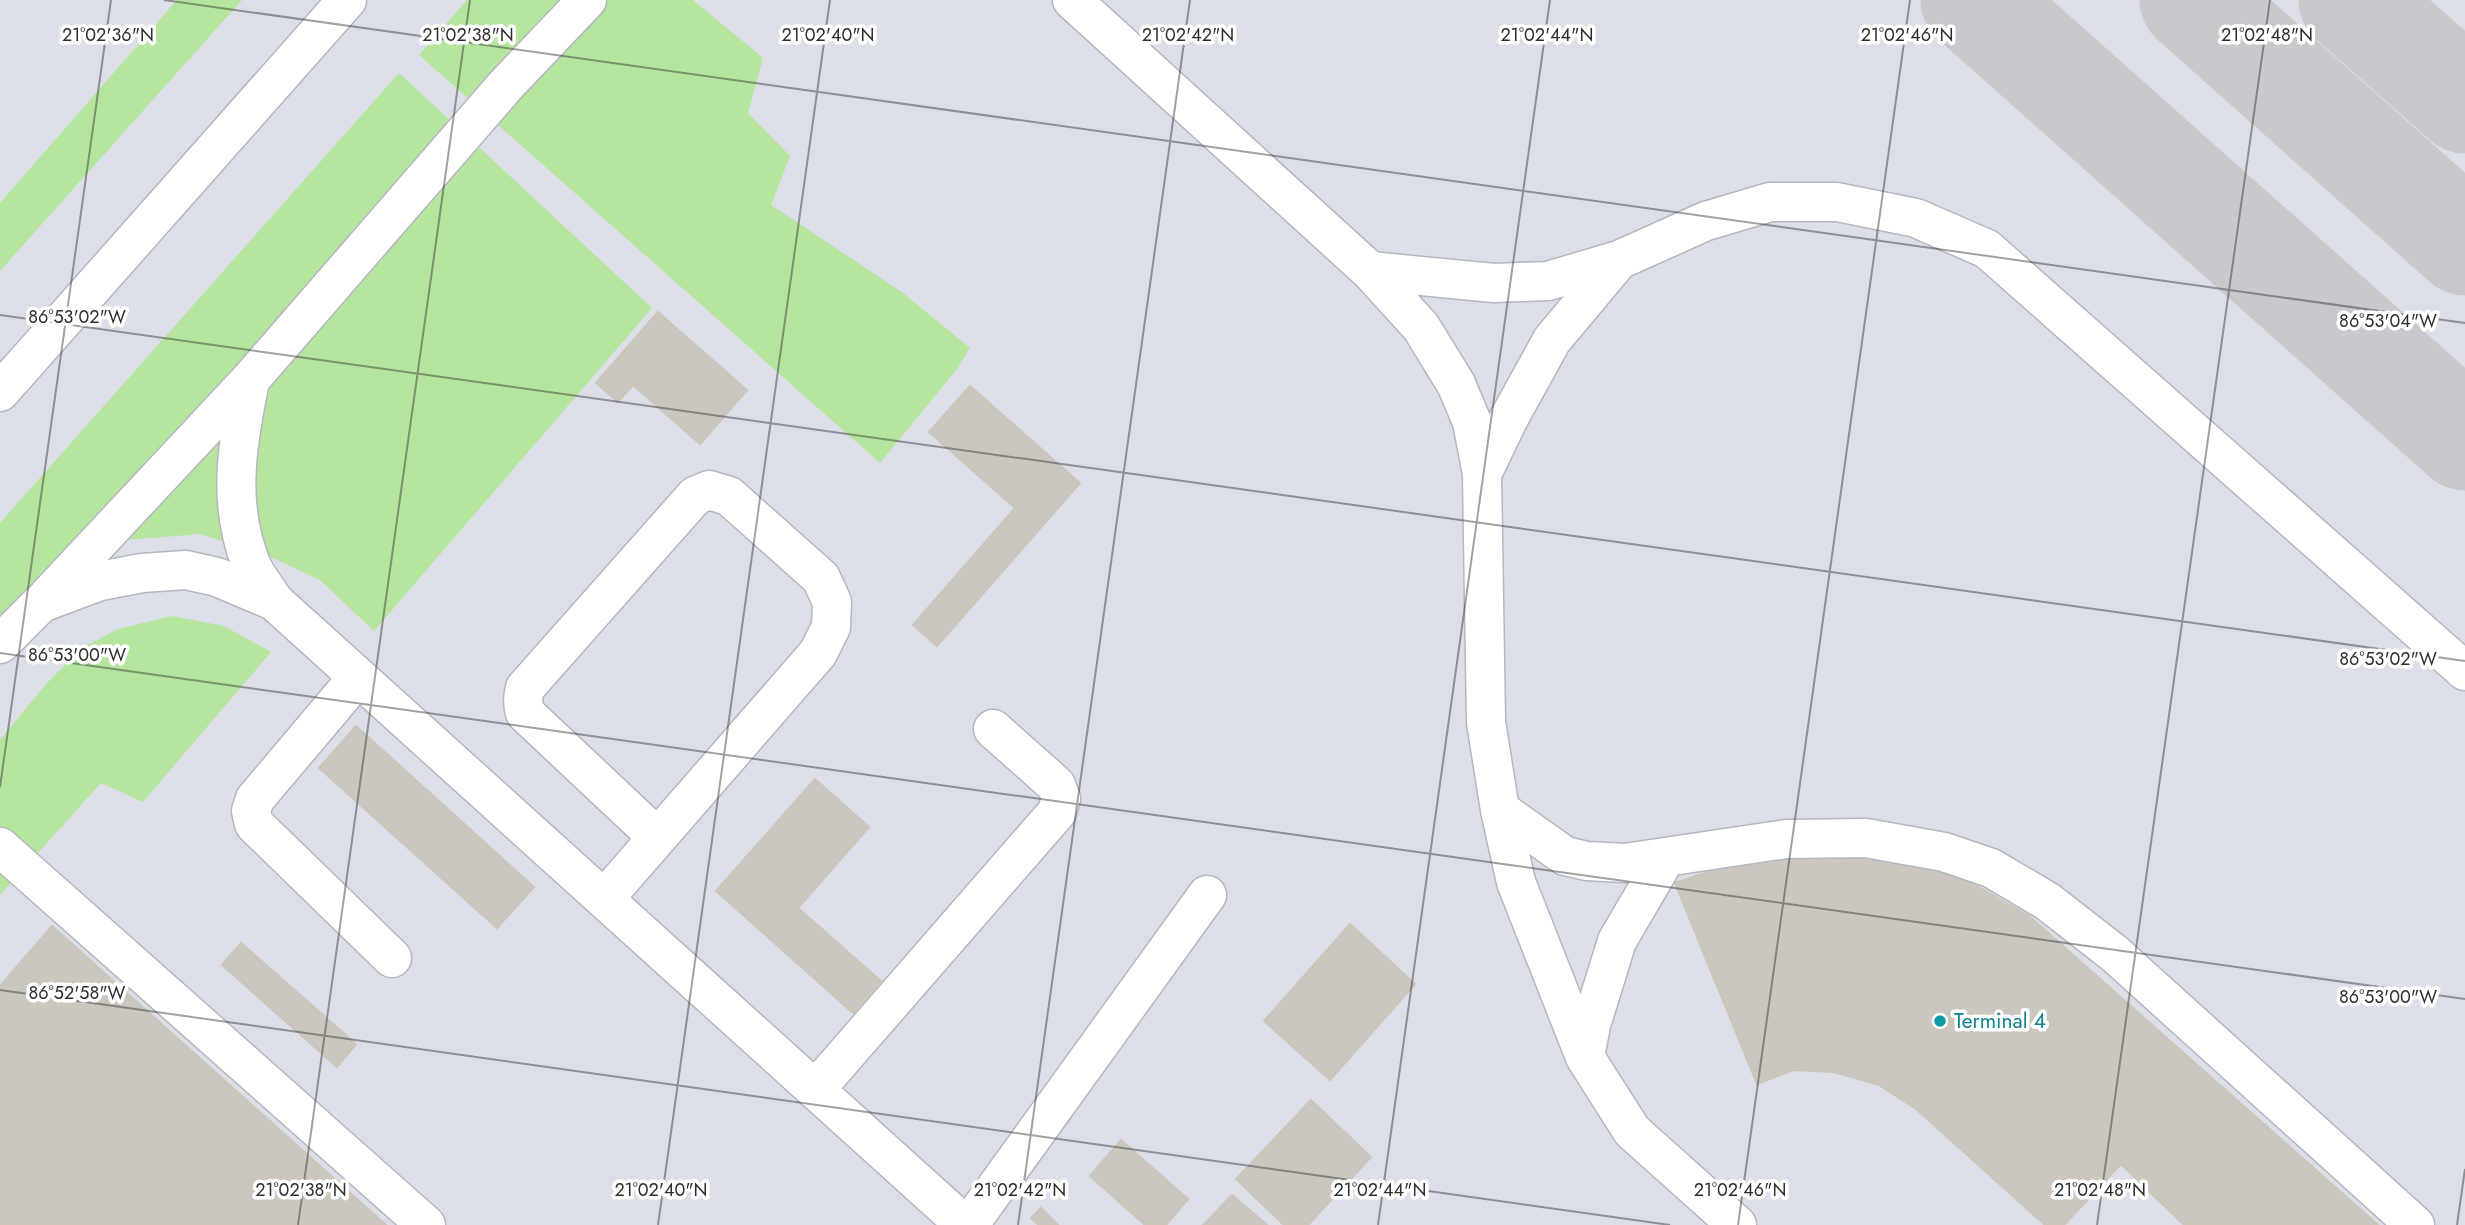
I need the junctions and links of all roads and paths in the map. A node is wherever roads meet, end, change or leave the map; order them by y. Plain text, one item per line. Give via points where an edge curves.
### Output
1 (347, 0) edge
2 (587, 0) edge
3 (1072, 0) edge
4 (1619, 260) junction
5 (1370, 271) junction
6 (250, 380) junction
7 (0, 392) edge
8 (1482, 474) junction
9 (274, 601) junction
10 (41, 603) junction
11 (0, 643) edge
12 (2465, 671) edge
13 (358, 677) junction
14 (993, 729) dead end
15 (1500, 810) junction
16 (657, 837) junction
17 (0, 847) edge
18 (1665, 859) junction
19 (1208, 895) dead end
20 (604, 899) junction
21 (392, 958) dead end
22 (1585, 1057) junction
23 (816, 1090) junction
24 (426, 1225) edge
25 (967, 1225) edge
26 (1737, 1225) edge
27 (2415, 1225) edge

1 - 7 lane
2 - 6 lane via 506,85
3 - 5 lane
4 - 5 lane via 1548,281 1494,283
4 - 8 lane via 1552,340
4 - 12 lane via 1706,221 1770,202 1836,202 1916,218 1987,248
5 - 8 lane via 1421,327 1456,384 1472,422
6 - 9 lane via 236,457 237,513 251,565
6 - 10 lane
8 - 15 lane via 1486,722
9 - 10 lane via 217,577 186,570 100,581
9 - 13 lane
10 - 11 lane
13 - 20 lane
13 - 21 lane via 255,799 251,811 254,824
14 - 23 lane via 1056,785 1060,797 1056,812
15 - 18 lane via 1564,856 1625,863
15 - 22 lane via 1516,881
16 - 16 lane via 818,653 831,627 832,603 821,578 729,496 709,490 695,496 526,688 522,704 525,713
16 - 20 lane
17 - 24 lane
18 - 22 lane via 1618,941
18 - 27 lane via 1786,839 1866,838 1944,852 1991,868 2047,901 2115,954
19 - 25 lane
20 - 23 lane
22 - 26 lane via 1632,1131
23 - 25 lane

